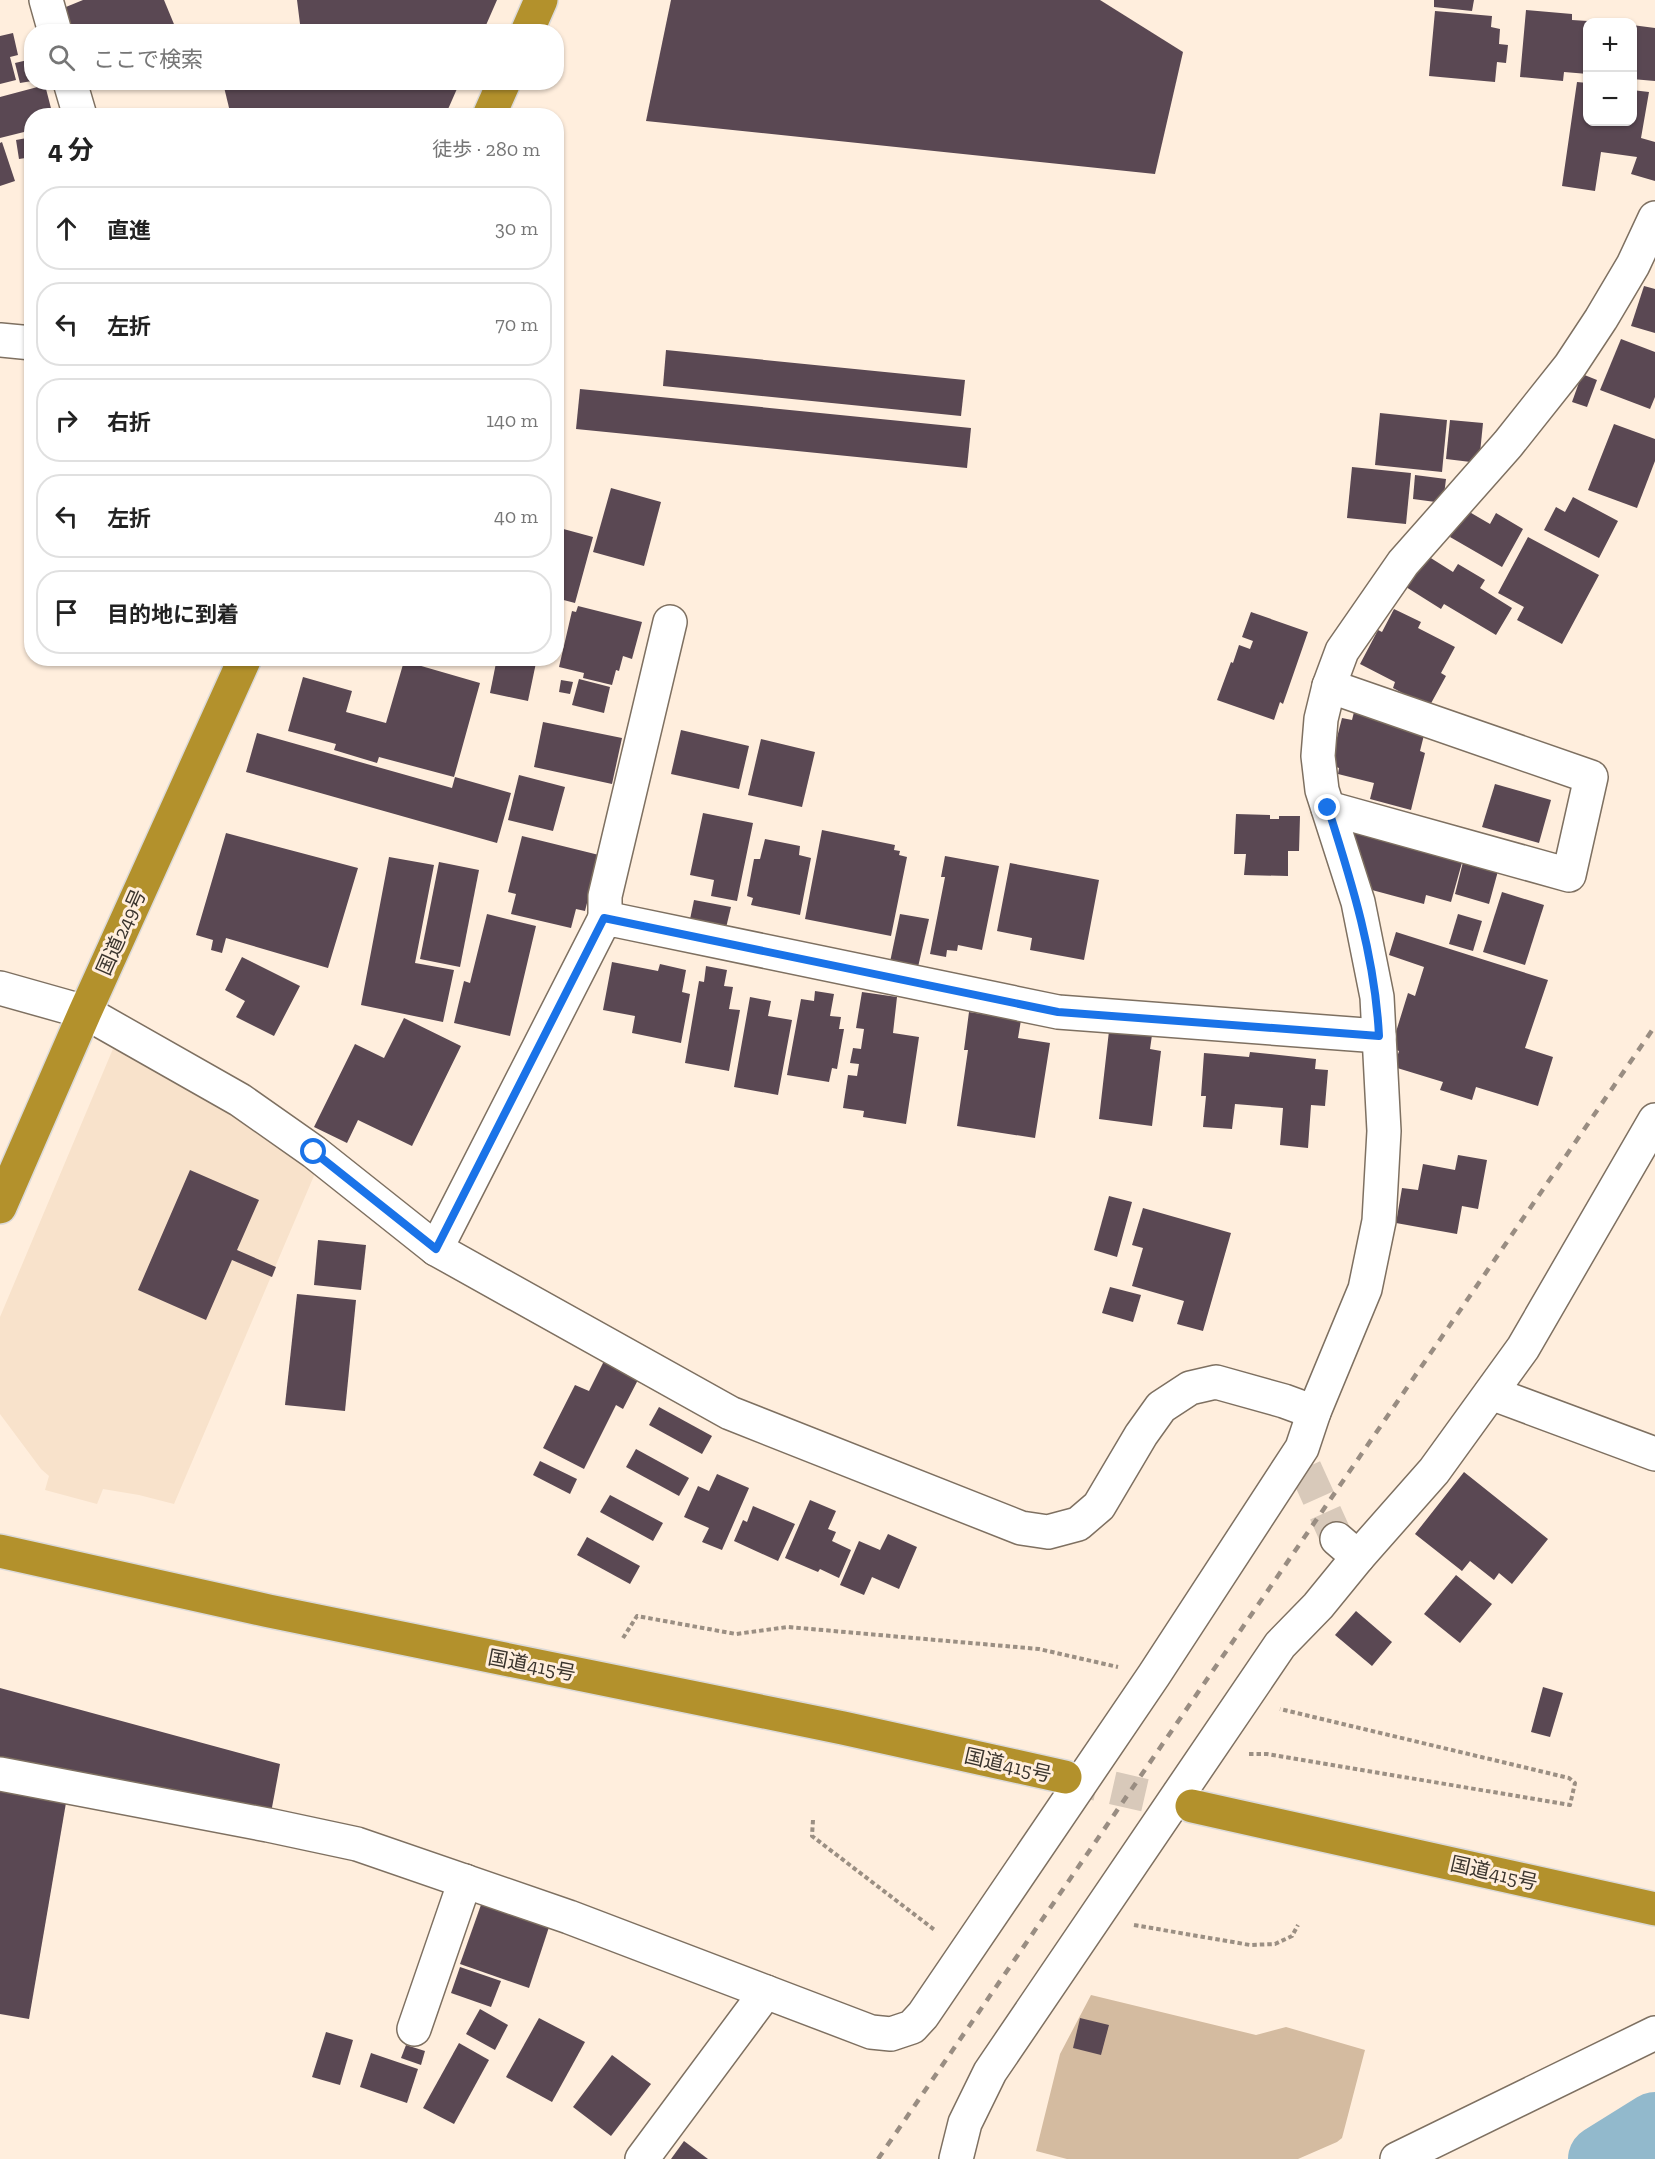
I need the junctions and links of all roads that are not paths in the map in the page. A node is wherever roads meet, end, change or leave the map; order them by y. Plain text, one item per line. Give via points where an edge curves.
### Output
1 (46, 0) edge
2 (541, 0) edge
3 (53, 24) edge
4 (530, 24) edge
5 (72, 90) edge
6 (500, 90) edge
7 (78, 108) edge
8 (493, 108) edge
9 (1655, 218) edge
10 (0, 340) edge
11 (24, 342) edge
12 (670, 622) dead end
13 (241, 666) edge
14 (1329, 686) junction
15 (1328, 808) junction
16 (604, 918) junction
17 (0, 988) edge
18 (85, 1012) junction
19 (1379, 1036) junction
20 (1655, 1120) edge
21 (0, 1207) edge
22 (436, 1249) junction
23 (1491, 1393) junction
24 (1314, 1412) junction
25 (1655, 1454) edge
26 (0, 1551) edge
27 (0, 1774) edge
28 (1065, 1777) tunnel mouth
29 (1192, 1806) tunnel mouth
30 (465, 1881) junction
31 (1655, 1909) edge
32 (766, 1992) junction
33 (414, 2029) dead end
34 (1655, 2033) edge
35 (642, 2159) edge
36 (956, 2159) edge
37 (1397, 2159) edge

1 - 3 street
2 - 4 highway
5 - 7 street
6 - 8 highway
9 - 14 street via 1602,319 1570,366 1403,564 1342,651
10 - 11 street
12 - 16 street via 605,896
13 - 18 highway, 国道249号
14 - 15 street via 1318,756
14 - 15 street via 1592,777 1569,875
15 - 19 street via 1358,902 1377,997
16 - 19 street via 1058,1012
16 - 22 street
17 - 18 street
18 - 21 highway, 国道249号
18 - 22 street via 240,1100 314,1152
19 - 24 street via 1384,1131 1379,1221 1365,1289
20 - 23 street via 1523,1348
22 - 24 street via 730,1413 1022,1528 1048,1532 1078,1524 1099,1506 1161,1407 1190,1388 1216,1382
23 - 25 street
23 - 36 street via 1434,1471 1347,1548 1318,1606 1280,1645 990,2072 965,2123
24 - 32 street via 1303,1458 923,2015 912,2026 891,2034 871,2032
26 - 28 highway, 国道415号 via 268,1611
27 - 30 street via 357,1844
29 - 31 highway, 国道415号
30 - 32 street
30 - 33 street
32 - 35 street
34 - 37 street

